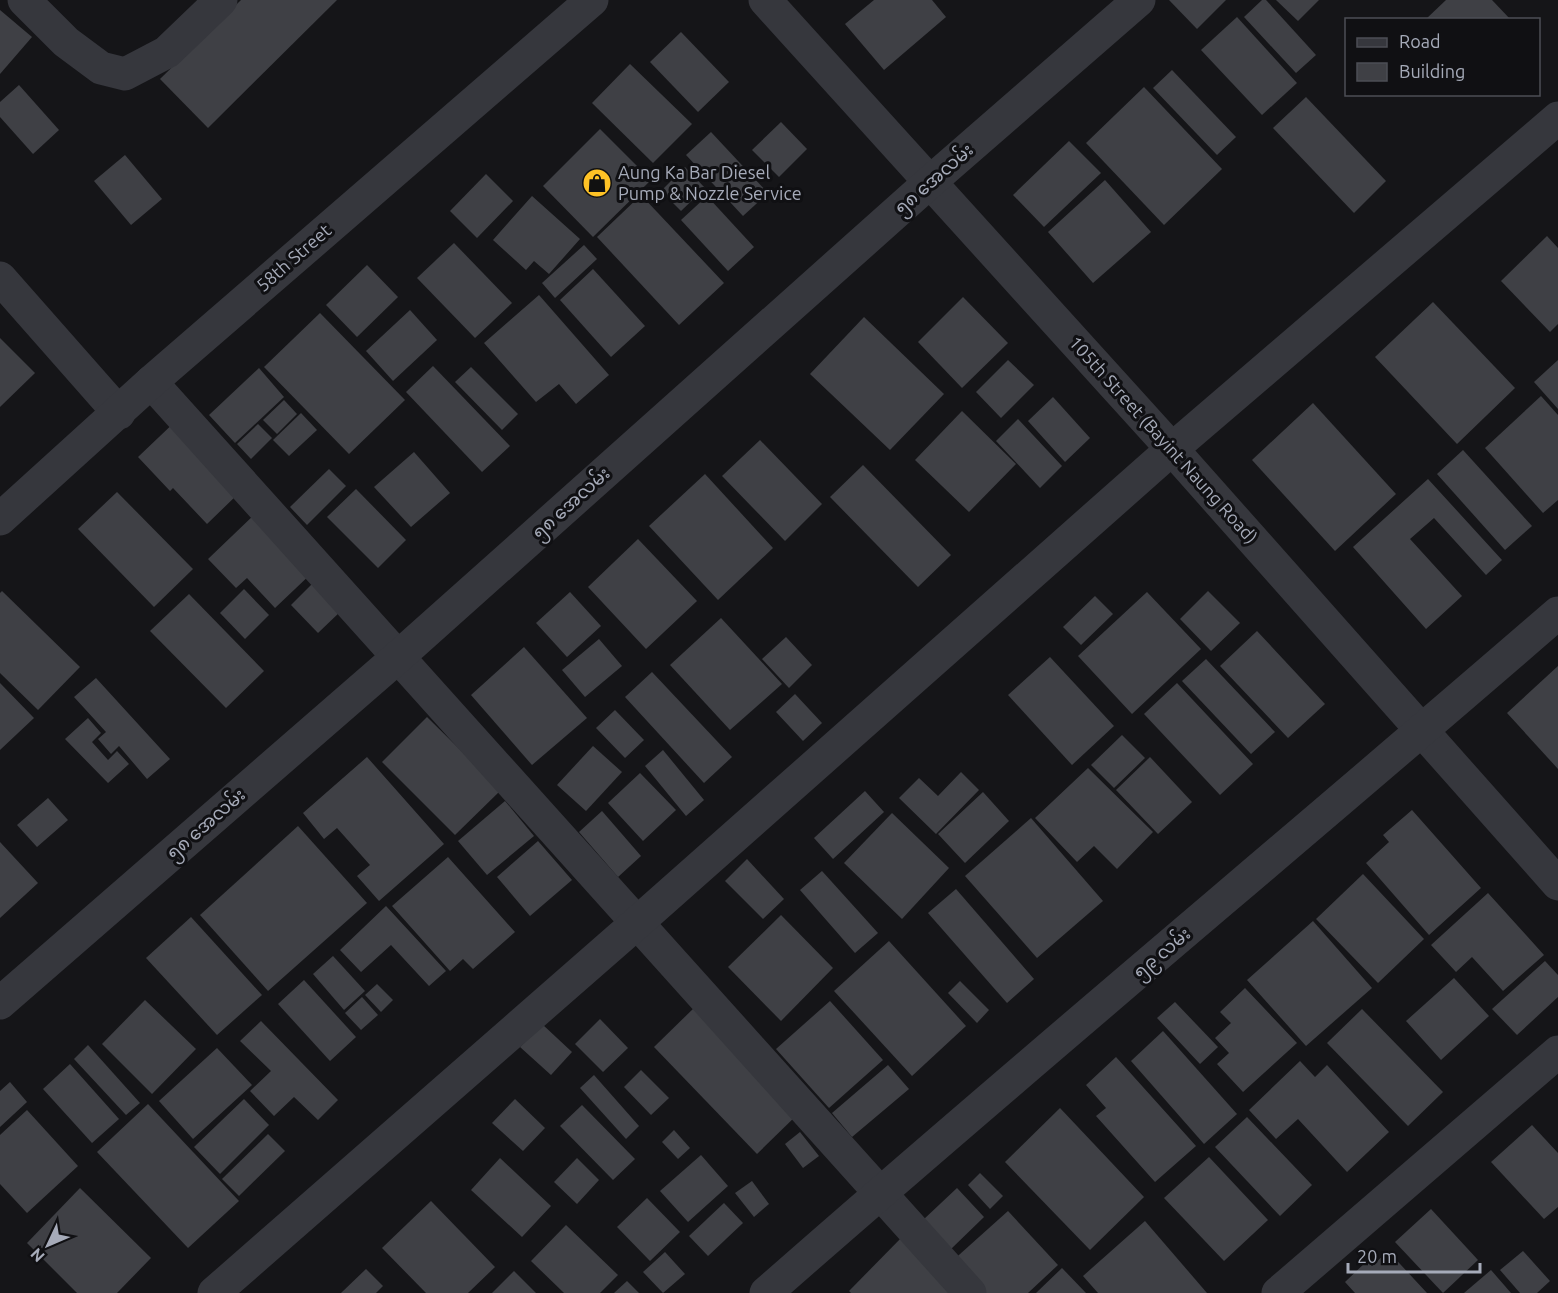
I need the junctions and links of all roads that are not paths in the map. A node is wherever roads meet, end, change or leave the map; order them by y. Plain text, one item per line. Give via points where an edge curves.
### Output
1 (24, 0) edge
2 (221, 0) edge
3 (592, 0) edge
4 (765, 0) edge
5 (1139, 0) edge
6 (1558, 118) edge
7 (930, 182) junction
8 (0, 278) edge
9 (151, 382) junction
10 (119, 412) junction
11 (1172, 449) junction
12 (0, 519) edge
13 (1558, 613) edge
14 (398, 657) junction
15 (1422, 731) junction
16 (1558, 884) edge
17 (638, 922) junction
18 (0, 1003) edge
19 (1558, 1052) edge
20 (880, 1192) junction
21 (213, 1293) edge
22 (766, 1293) edge
23 (970, 1293) edge
24 (1278, 1293) edge

1 - 2 street via 66,42 101,68 125,74 167,52
3 - 9 street, 58th Street
4 - 7 street, 105th Street (Bayint Naung Road)
5 - 7 street, ၅၈ အေလမ်း
6 - 11 street
7 - 11 street, 105th Street (Bayint Naung Road)
7 - 14 street, ၅၈ အေလမ်း
8 - 10 street
9 - 10 street, 58th Street
9 - 14 street
10 - 12 street, 58th Street
11 - 15 street, 105th Street (Bayint Naung Road)
11 - 17 street
13 - 15 street, ၅၉ လမ်း
14 - 17 street
14 - 18 street, ၅၈ အေလမ်း
15 - 16 street, 105th Street (Bayint Naung Road)
15 - 20 street, ၅၉ လမ်း
17 - 20 street
17 - 21 street
19 - 24 street
20 - 22 street, ၅၉ လမ်း
20 - 23 street

